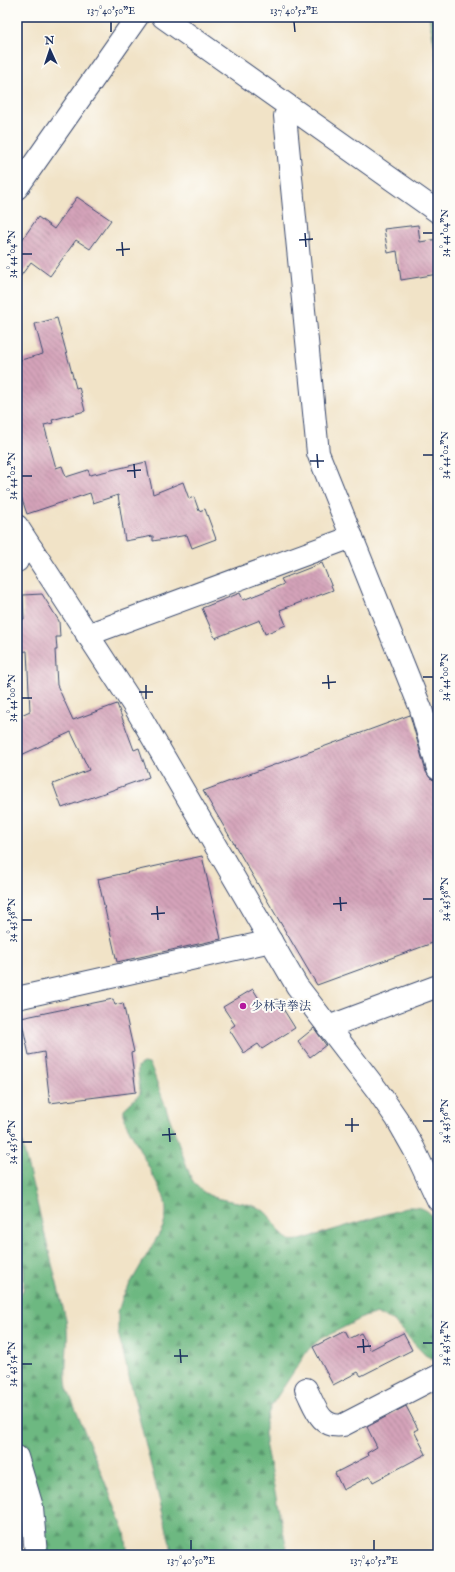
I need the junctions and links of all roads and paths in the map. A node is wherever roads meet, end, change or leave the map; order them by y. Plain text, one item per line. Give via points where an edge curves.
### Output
1 (137, 17) edge
2 (163, 17) edge
3 (291, 108) junction
4 (17, 188) edge
5 (438, 212) edge
6 (17, 526) edge
7 (352, 537) junction
8 (24, 555) edge
9 (87, 635) junction
10 (438, 769) edge
11 (271, 941) junction
12 (438, 986) edge
13 (17, 998) edge
14 (328, 1026) junction
15 (438, 1200) edge
16 (438, 1376) edge
17 (306, 1389) dead end
18 (17, 1457) edge
19 (36, 1555) edge

1 - 4 street
2 - 3 street
3 - 5 street
3 - 7 street via 285,116 318,453
6 - 8 street
7 - 9 street
7 - 10 street via 420,709
8 - 9 street
9 - 11 street via 136,709
11 - 13 street
11 - 14 street via 296,986
12 - 14 street
14 - 15 street via 396,1119
16 - 17 street via 343,1425 335,1426 327,1424 321,1418
18 - 19 street via 32,1507

